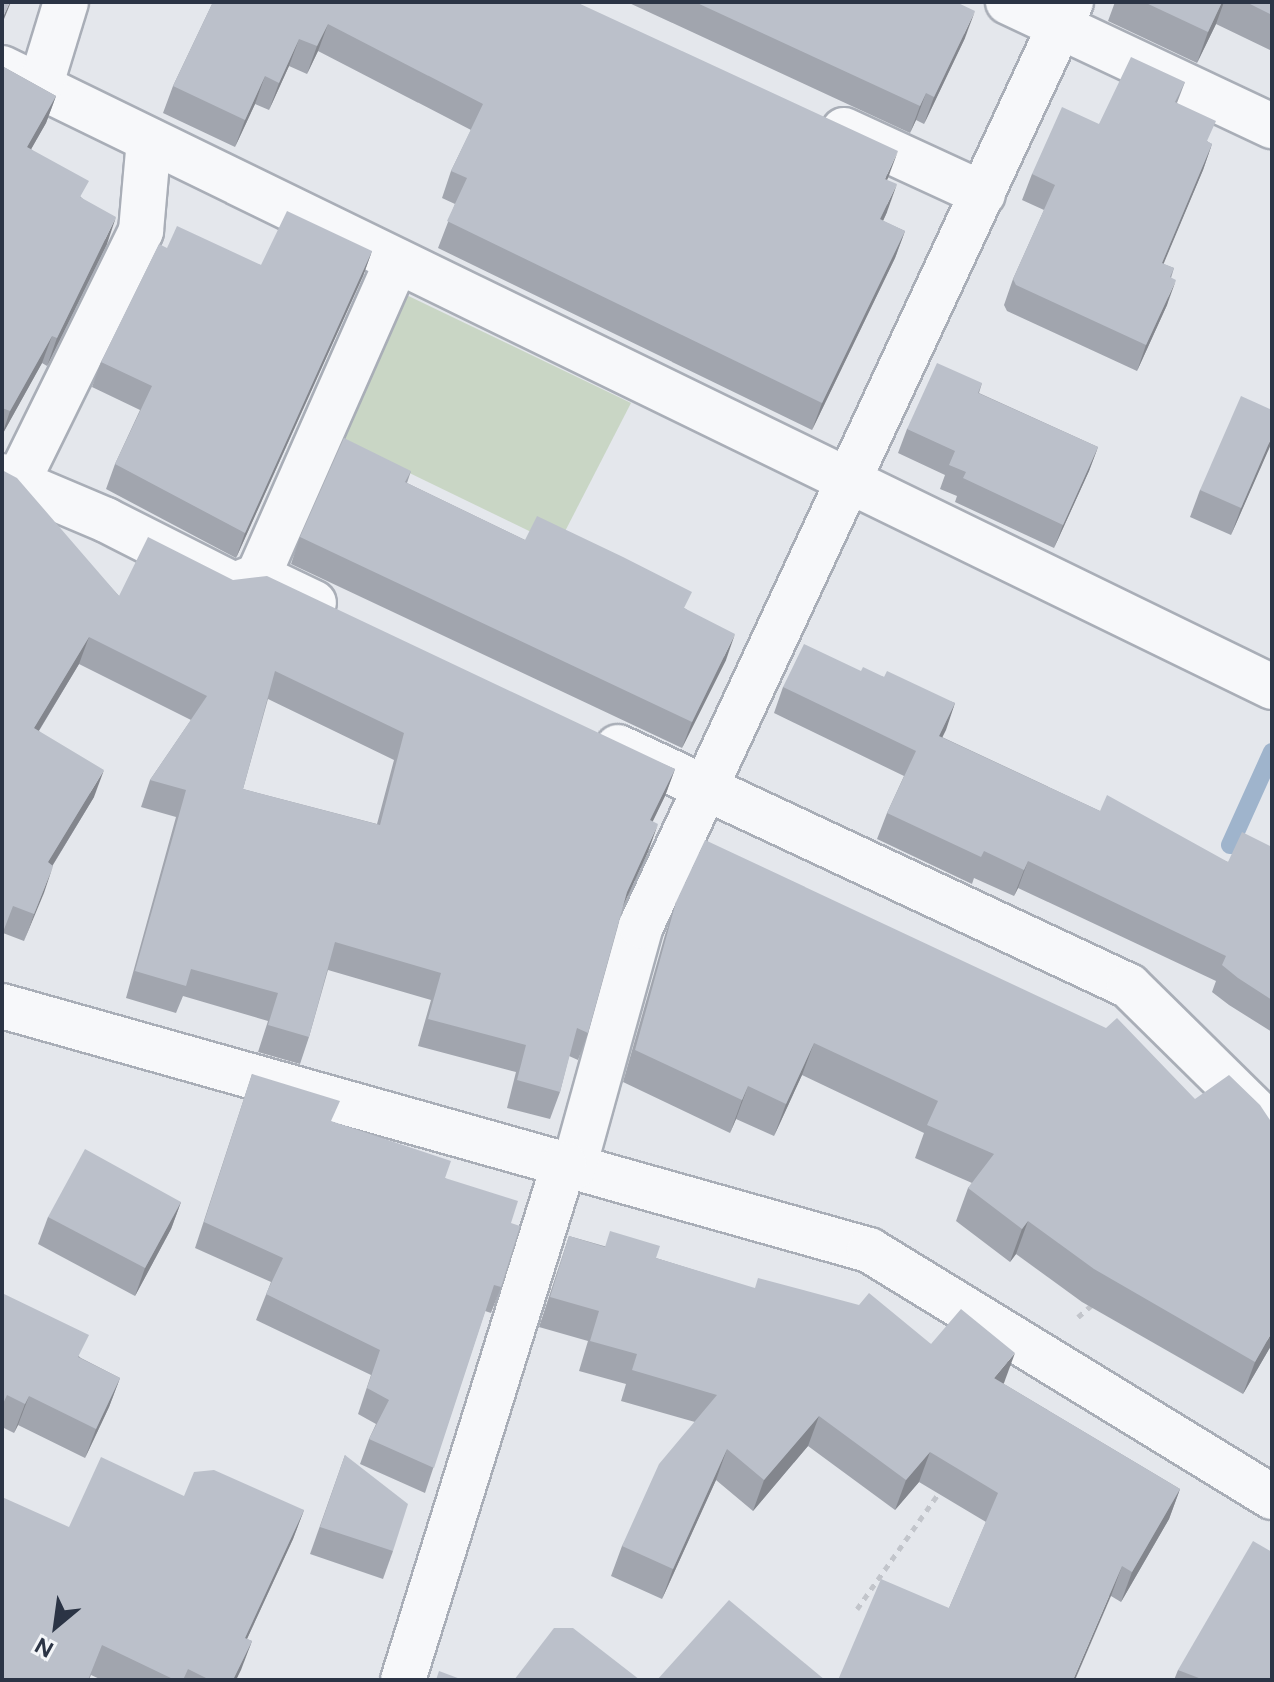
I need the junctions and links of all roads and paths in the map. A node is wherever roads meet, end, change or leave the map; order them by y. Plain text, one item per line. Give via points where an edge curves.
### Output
1 (66, 2) edge
2 (1008, 2) edge
3 (1066, 14) edge
4 (21, 77) edge
5 (811, 114) edge
6 (1272, 126) edge
7 (149, 140) junction
8 (983, 194) junction
9 (397, 261) junction
10 (10, 478) edge
11 (850, 482) junction
12 (258, 576) junction
13 (344, 617) edge
14 (1272, 687) edge
15 (576, 727) edge
16 (706, 789) junction
17 (2, 1006) edge
18 (1272, 1127) edge
19 (569, 1165) junction
20 (1098, 1300) edge
21 (1037, 1353) junction
22 (947, 1481) edge
23 (1272, 1497) edge
24 (857, 1609) dead end
25 (403, 1680) edge

1 - 4 street
2 - 3 street
3 - 6 street
3 - 8 street
4 - 7 street
5 - 8 street
7 - 9 street
7 - 10 street via 141,231
8 - 11 street
9 - 11 street
9 - 12 street
10 - 12 street via 234,585
11 - 14 street
11 - 16 street
12 - 13 street
15 - 16 street
16 - 18 street via 1129,986
16 - 19 street via 641,926
17 - 19 street
19 - 21 street via 869,1250
19 - 25 street
20 - 21 path
21 - 23 street
22 - 24 path

